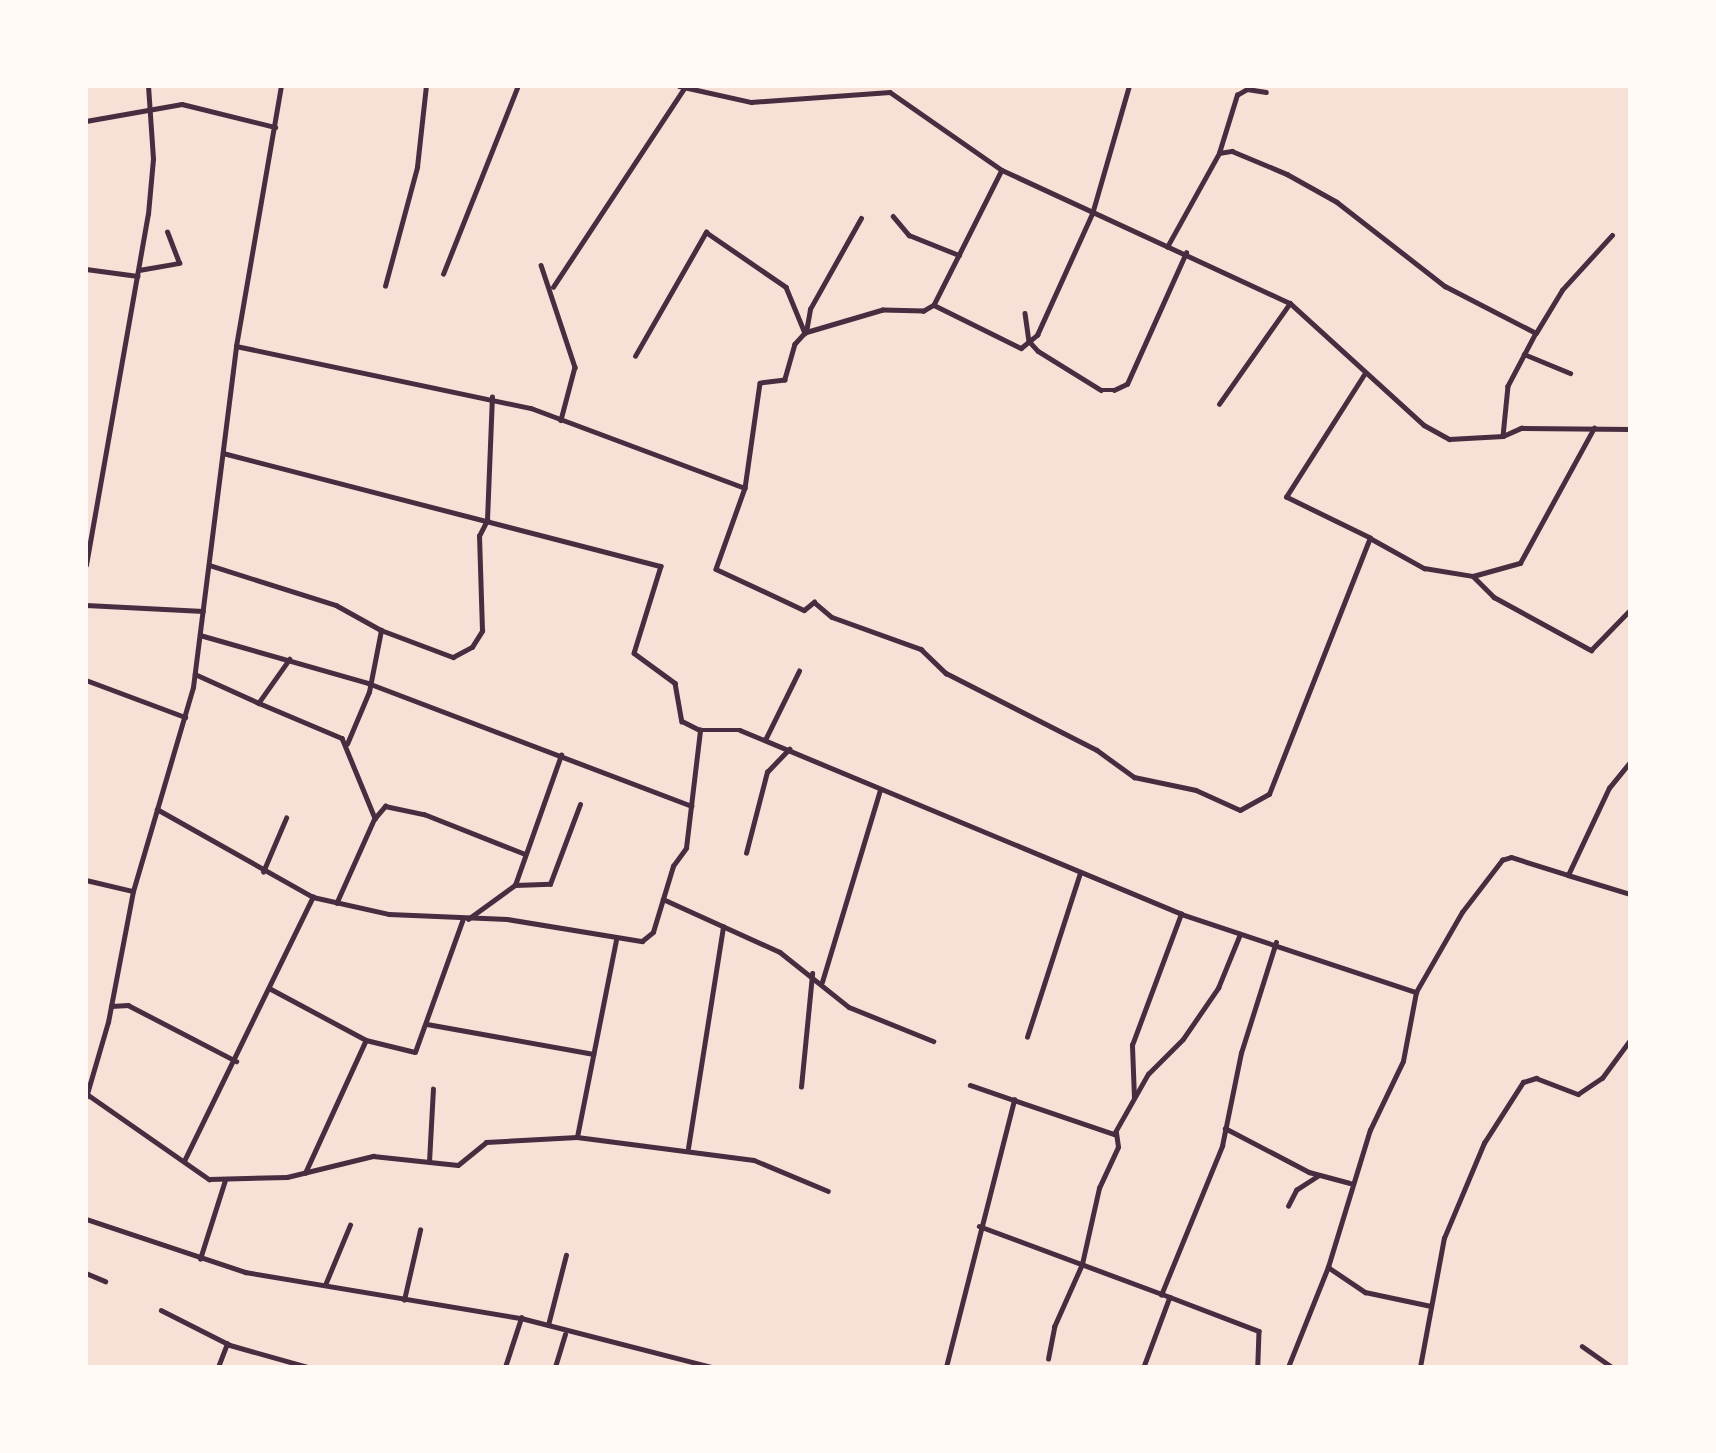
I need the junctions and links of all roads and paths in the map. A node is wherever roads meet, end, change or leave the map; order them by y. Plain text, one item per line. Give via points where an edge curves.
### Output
1 (148, 86) edge
2 (281, 86) edge
3 (426, 86) edge
4 (518, 86) edge
5 (1129, 86) edge
6 (682, 87) edge
7 (1266, 92) dead end
8 (150, 108) junction
9 (86, 121) edge
10 (276, 127) junction
11 (1219, 153) junction
12 (1002, 170) junction
13 (1092, 214) junction
14 (892, 216) dead end
15 (861, 218) dead end
16 (167, 232) dead end
17 (1612, 235) dead end
18 (1167, 247) junction
19 (1186, 253) junction
20 (959, 255) junction
21 (541, 265) dead end
22 (86, 269) edge
23 (138, 273) junction
24 (443, 274) dead end
25 (385, 286) dead end
26 (553, 287) junction
27 (1290, 303) junction
28 (934, 304) junction
29 (1025, 313) dead end
30 (805, 333) junction
31 (1535, 333) junction
32 (1029, 341) junction
33 (236, 346) junction
34 (1524, 354) junction
35 (635, 356) dead end
36 (1365, 373) junction
37 (1570, 373) dead end
38 (492, 397) junction
39 (1219, 404) dead end
40 (561, 420) junction
41 (1594, 428) junction
42 (1630, 429) edge
43 (1503, 436) junction
44 (223, 453) junction
45 (745, 488) junction
46 (487, 520) junction
47 (1370, 538) junction
48 (86, 565) edge
49 (209, 565) junction
50 (1473, 576) junction
51 (86, 605) edge
52 (1630, 610) edge
53 (203, 611) junction
54 (1624, 619) junction
55 (1630, 624) edge
56 (381, 631) junction
57 (200, 635) junction
58 (290, 659) junction
59 (799, 671) dead end
60 (195, 674) junction
61 (86, 680) edge
62 (371, 684) junction
63 (259, 703) junction
64 (185, 717) junction
65 (700, 730) junction
66 (765, 740) junction
67 (347, 744) junction
68 (789, 749) junction
69 (561, 755) junction
70 (1630, 762) edge
71 (880, 790) junction
72 (580, 804) dead end
73 (691, 806) junction
74 (155, 808) junction
75 (286, 818) dead end
76 (375, 818) junction
77 (746, 853) dead end
78 (524, 854) junction
79 (263, 872) junction
80 (1080, 873) junction
81 (1568, 875) junction
82 (86, 880) edge
83 (515, 885) junction
84 (133, 891) junction
85 (1630, 894) edge
86 (313, 897) junction
87 (663, 899) junction
88 (337, 903) junction
89 (1181, 914) junction
90 (465, 919) junction
91 (723, 926) junction
92 (1240, 934) junction
93 (615, 940) junction
94 (1276, 943) junction
95 (812, 973) junction
96 (822, 982) junction
97 (271, 989) junction
98 (1416, 992) junction
99 (111, 1006) junction
100 (427, 1024) junction
101 (1027, 1037) dead end
102 (366, 1040) junction
103 (1630, 1040) edge
104 (933, 1041) dead end
105 (593, 1054) junction
106 (236, 1060) junction
107 (970, 1085) dead end
108 (801, 1087) dead end
109 (433, 1089) dead end
110 (86, 1096) edge
111 (1134, 1099) junction
112 (1014, 1100) junction
113 (1225, 1128) junction
114 (1116, 1132) junction
115 (577, 1137) junction
116 (688, 1148) junction
117 (184, 1161) junction
118 (429, 1162) junction
119 (305, 1173) junction
120 (1320, 1175) junction
121 (225, 1180) junction
122 (1350, 1183) junction
123 (828, 1191) dead end
124 (1288, 1206) dead end
125 (86, 1219) edge
126 (350, 1225) dead end
127 (979, 1226) junction
128 (420, 1230) dead end
129 (566, 1255) dead end
130 (200, 1259) junction
131 (1082, 1264) junction
132 (1328, 1267) junction
133 (86, 1273) edge
134 (105, 1281) dead end
135 (324, 1286) junction
136 (1160, 1295) junction
137 (1170, 1297) junction
138 (404, 1300) junction
139 (1431, 1306) junction
140 (162, 1310) dead end
141 (521, 1318) junction
142 (548, 1325) junction
143 (565, 1334) junction
144 (227, 1344) junction
145 (1582, 1346) dead end
146 (1048, 1359) dead end
147 (218, 1367) edge
148 (308, 1367) edge
149 (505, 1367) edge
150 (555, 1367) edge
151 (712, 1367) edge
152 (946, 1367) edge
153 (1144, 1367) edge
154 (1258, 1367) edge
155 (1288, 1367) edge
156 (1420, 1367) edge
157 (1612, 1367) edge

1 - 8 street
2 - 10 street
3 - 25 street via 417,167
4 - 24 street
5 - 13 street
6 - 12 street via 772,103 890,92
6 - 26 street
7 - 11 street via 1247,89 1237,95
8 - 9 street
8 - 10 street via 182,104
8 - 23 street via 152,179
10 - 33 street
11 - 18 street
11 - 31 street via 1232,151 1337,202 1445,286
12 - 13 street
12 - 20 street
13 - 18 street
13 - 32 street
14 - 20 street via 909,236
15 - 30 street via 810,309
16 - 23 street via 179,263
17 - 31 street via 1568,282
18 - 19 street
19 - 27 street
19 - 32 street via 1127,384 1101,390
20 - 28 street
21 - 26 street
22 - 23 street
23 - 48 street
26 - 40 street via 558,325 575,367
27 - 36 street
27 - 39 street
28 - 30 street via 924,311 883,310
28 - 32 street via 1021,348
29 - 32 street
30 - 35 street via 786,287 706,232
30 - 45 street via 795,344 785,380 760,383
31 - 34 street
33 - 38 street
33 - 44 street
34 - 37 street
34 - 43 street via 1508,386
36 - 43 street via 1449,439
36 - 47 street via 1286,497
38 - 40 street
38 - 46 street
40 - 45 street
41 - 42 street
41 - 43 street via 1521,428
41 - 50 street via 1570,479 1538,523 1530,551 1504,571
44 - 46 street
44 - 49 street
45 - 47 street via 716,569 804,610 814,602 832,617 921,649 946,673 1097,750 1134,777 1196,790 1228,810 1269,794
46 - 56 street via 479,536 482,631 472,647 453,657
46 - 65 street via 661,566 634,653 676,683 682,721
47 - 50 street via 1424,568
49 - 53 street
49 - 56 street via 336,605
50 - 54 street via 1504,603 1591,650
51 - 53 street
52 - 54 street
53 - 57 street
54 - 55 street
56 - 62 street
57 - 58 street
57 - 60 street
58 - 62 street
58 - 63 street
59 - 66 street
60 - 63 street
60 - 64 street
61 - 64 street
62 - 67 street
62 - 69 street
63 - 67 street
64 - 74 street
65 - 66 street via 740,730
65 - 73 street
66 - 68 street
67 - 76 street
68 - 71 street
68 - 77 street via 767,772
69 - 73 street
69 - 78 street
70 - 81 street via 1609,788
71 - 80 street
71 - 96 street
72 - 83 street via 550,884
73 - 87 street via 686,848
74 - 79 street
74 - 84 street
75 - 79 street
76 - 78 street via 385,806 424,814
76 - 88 street
78 - 83 street
79 - 86 street
80 - 89 street
80 - 101 street
81 - 85 street
81 - 98 street via 1511,857 1502,860 1462,912
82 - 84 street
83 - 90 street
84 - 99 street
86 - 88 street
86 - 97 street
87 - 91 street
87 - 93 street via 653,932 642,941
88 - 90 street
89 - 92 street
89 - 111 street via 1132,1045
90 - 93 street via 508,919
90 - 100 street
91 - 95 street
91 - 116 street
92 - 94 street
92 - 111 street via 1218,988
93 - 105 street
94 - 98 street
94 - 113 street
95 - 96 street
95 - 108 street
96 - 104 street via 849,1007
97 - 102 street
97 - 106 street
98 - 122 street via 1403,1061
99 - 106 street via 128,1005
99 - 110 street
100 - 102 street via 415,1052
100 - 105 street
102 - 119 street
103 - 139 street via 1602,1078 1578,1094 1536,1078 1523,1082 1484,1143 1444,1238
105 - 115 street
106 - 117 street
107 - 112 street
109 - 118 street
110 - 117 street
111 - 114 street
112 - 114 street
112 - 127 street
113 - 120 street
113 - 136 street
114 - 131 street via 1118,1147 1098,1188
115 - 116 street
115 - 118 street via 486,1142 458,1165
116 - 123 street via 754,1160
117 - 121 street via 209,1179
118 - 119 street via 373,1156
119 - 121 street
120 - 122 street
120 - 124 street via 1296,1190
121 - 130 street
122 - 132 street
125 - 130 street
126 - 135 street
127 - 131 street
127 - 152 street via 979,1253
128 - 138 street
129 - 142 street
130 - 135 street
131 - 136 street
131 - 146 street via 1054,1327
132 - 139 street via 1366,1292
132 - 155 street
133 - 134 street
135 - 138 street
136 - 137 street
137 - 153 street
137 - 154 street via 1259,1331
138 - 141 street
139 - 156 street
140 - 144 street
141 - 142 street
141 - 149 street
142 - 143 street
143 - 150 street
143 - 151 street
144 - 147 street
144 - 148 street
145 - 157 street

